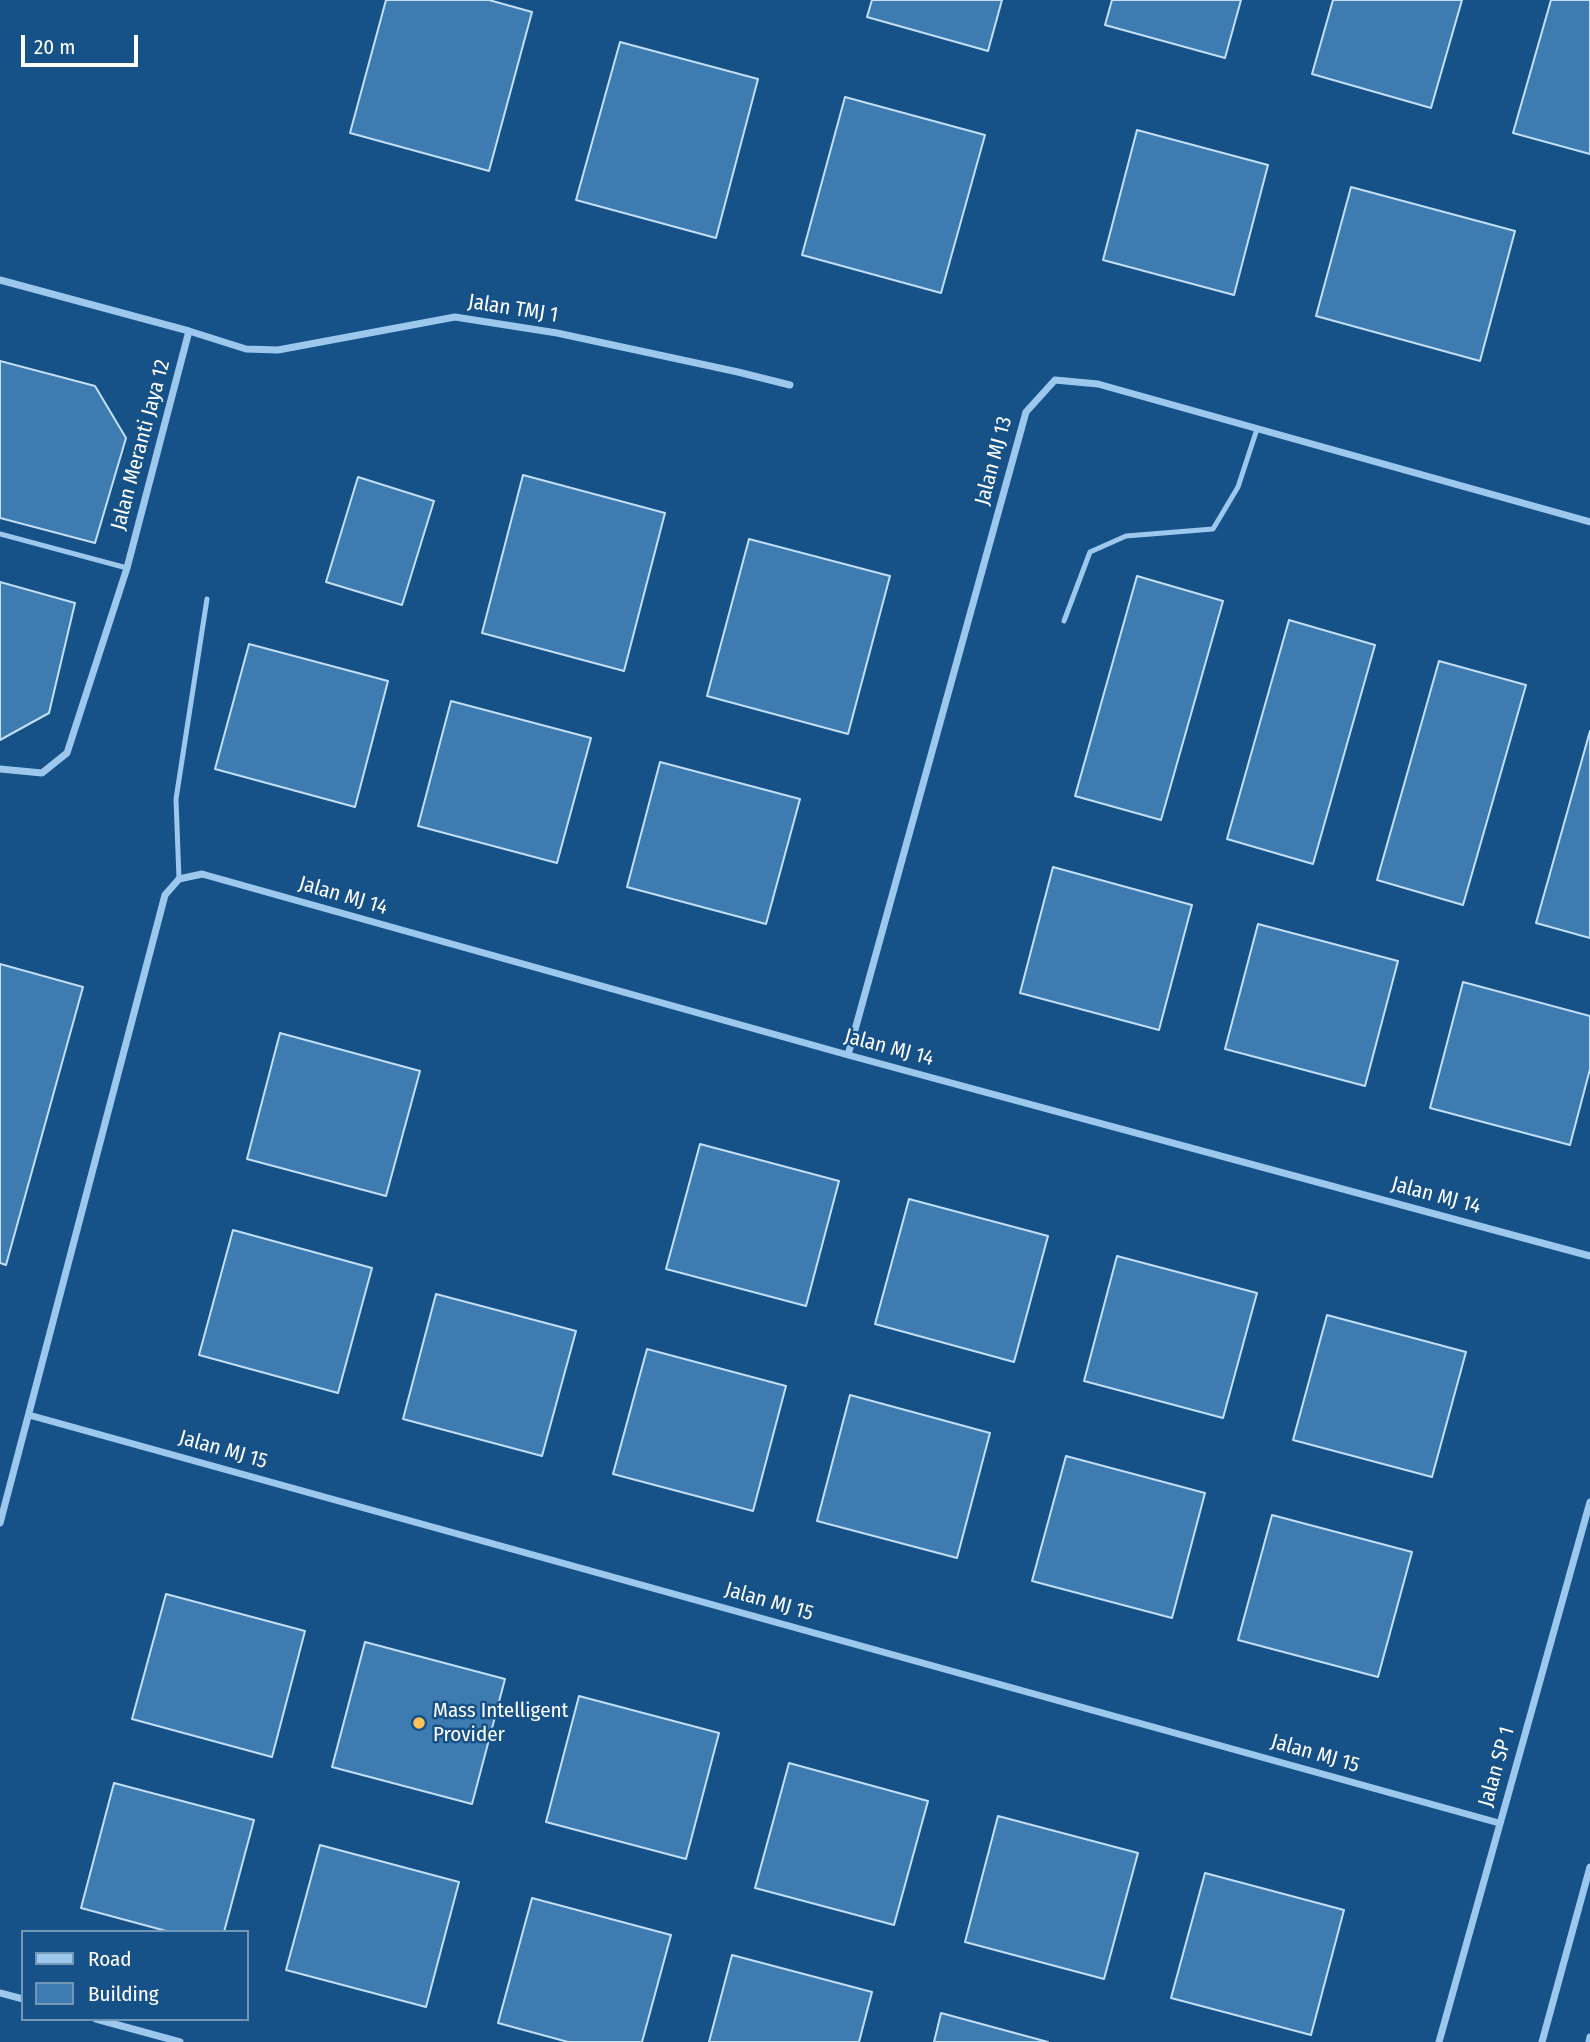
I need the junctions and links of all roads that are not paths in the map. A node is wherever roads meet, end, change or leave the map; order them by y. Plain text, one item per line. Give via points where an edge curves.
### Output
1 (0, 280) edge
2 (189, 331) junction
3 (790, 386) dead end
4 (1257, 429) junction
5 (1590, 522) edge
6 (0, 534) edge
7 (127, 568) junction
8 (207, 599) dead end
9 (1064, 621) dead end
10 (0, 769) edge
11 (179, 879) junction
12 (848, 1055) junction
13 (1590, 1256) edge
14 (29, 1415) junction
15 (1590, 1502) edge
16 (0, 1523) edge
17 (1499, 1823) junction
18 (1590, 1867) edge
19 (0, 1993) edge
20 (21, 1998) edge
21 (103, 2021) edge
22 (1590, 2037) edge
23 (180, 2042) edge
24 (1439, 2042) edge
25 (1542, 2042) edge
26 (1589, 2042) edge

1 - 2 street
2 - 3 street, Jalan TMJ 1 via 246,349 278,350 455,317 556,333
2 - 7 street, Jalan Meranti Jaya 12
4 - 5 street, Jalan MJ 13
4 - 9 lane via 1238,487 1213,529 1126,536 1090,552
4 - 12 street, Jalan MJ 13 via 1098,384 1055,380 1026,412
6 - 7 lane
7 - 10 street, Jalan Meranti Jaya 12 via 67,753 42,773
8 - 11 lane via 176,799
11 - 12 street, Jalan MJ 14 via 202,874
11 - 14 street via 165,895
12 - 13 street, Jalan MJ 14
14 - 16 street
14 - 17 street, Jalan MJ 15
15 - 17 street, Jalan SP 1
17 - 24 street, Jalan SP 1
18 - 25 street
19 - 20 street
21 - 23 street
22 - 26 street

